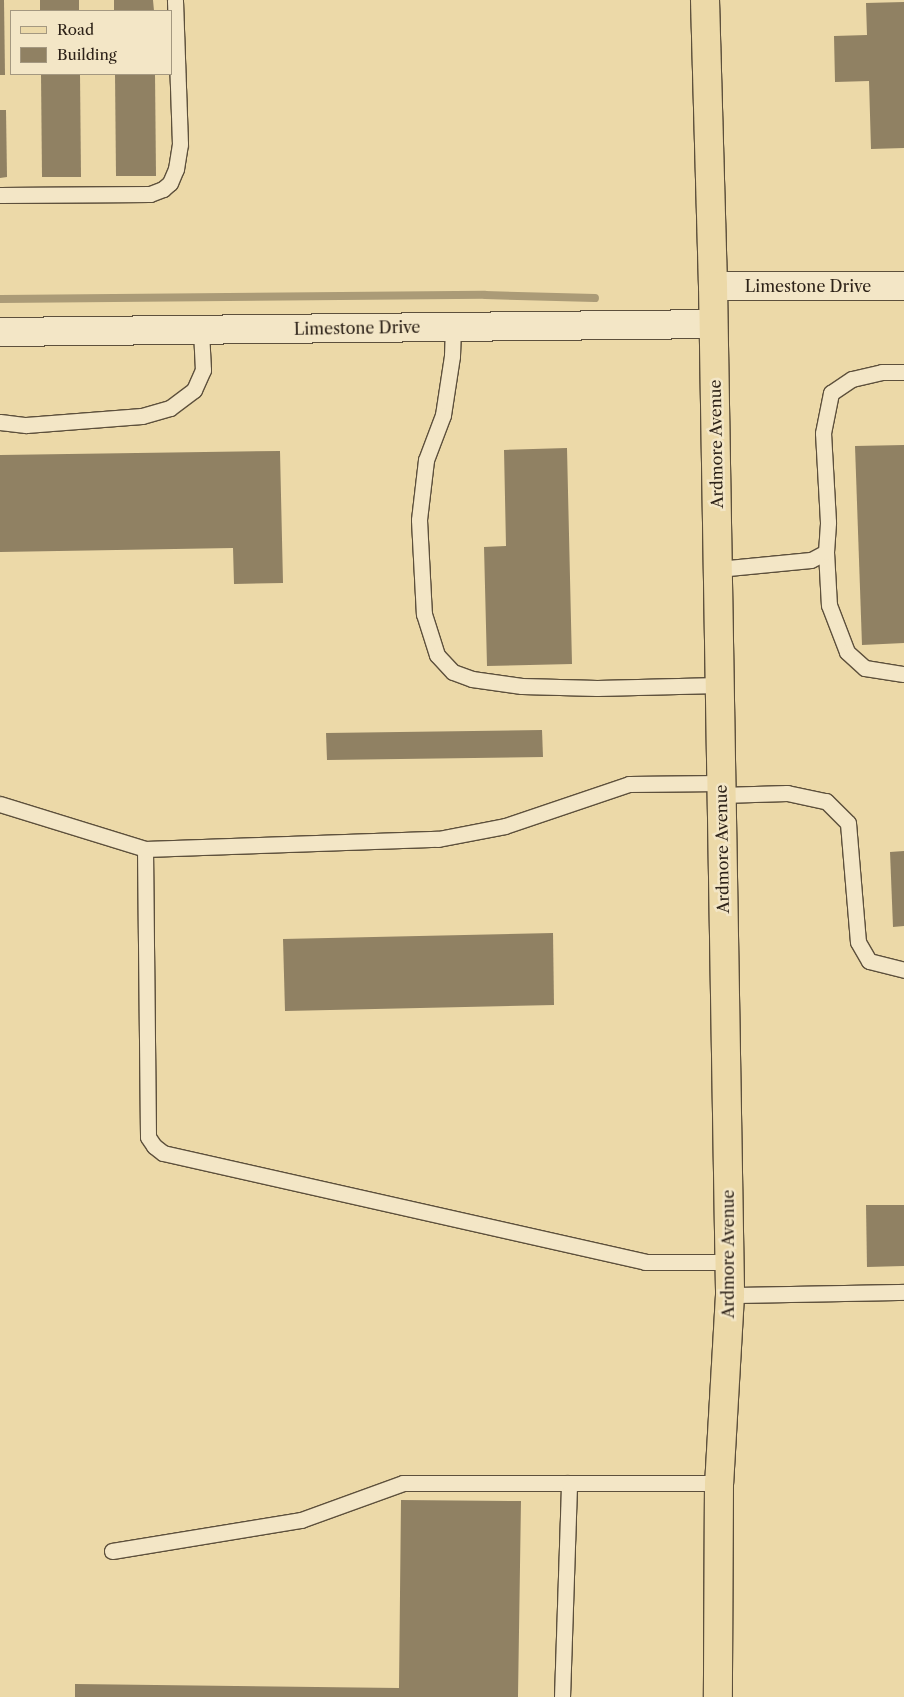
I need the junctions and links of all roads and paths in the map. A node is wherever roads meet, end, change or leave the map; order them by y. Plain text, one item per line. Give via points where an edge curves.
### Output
1 (175, 0) edge
2 (704, 0) edge
3 (0, 195) edge
4 (713, 286) junction
5 (904, 286) edge
6 (713, 324) junction
7 (453, 327) junction
8 (201, 330) junction
9 (0, 332) edge
10 (904, 372) edge
11 (0, 422) edge
12 (826, 552) junction
13 (718, 569) junction
14 (904, 674) edge
15 (719, 685) junction
16 (721, 789) junction
17 (0, 804) edge
18 (145, 848) junction
19 (904, 970) edge
20 (729, 1262) junction
21 (904, 1292) edge
22 (730, 1295) junction
23 (569, 1483) junction
24 (719, 1484) junction
25 (112, 1551) dead end
26 (562, 1697) edge
27 (718, 1697) edge

1 - 3 lane via 180,144 170,183 150,194
2 - 4 main road, Ardmore Avenue
4 - 5 street, Limestone Drive
4 - 6 main road, Ardmore Avenue
6 - 7 street, Limestone Drive
6 - 13 main road, Ardmore Avenue
7 - 8 street, Limestone Drive
7 - 15 lane via 443,415 426,460 419,520 424,614 437,655 453,672 522,686
8 - 9 street, Limestone Drive
8 - 11 lane via 203,370 194,390 170,408 142,416 26,425
10 - 12 lane via 882,372 852,379 831,393 823,433 828,522
12 - 13 lane via 811,560
12 - 14 lane via 829,605 847,652 865,668
13 - 15 main road, Ardmore Avenue
15 - 16 main road, Ardmore Avenue
16 - 18 lane via 629,784 504,826 438,839
16 - 19 lane via 787,793 826,802 848,823 858,942 869,960
16 - 20 main road, Ardmore Avenue
17 - 18 lane
18 - 20 lane via 148,1137 163,1153 645,1262
20 - 22 main road, Ardmore Avenue
21 - 22 lane
22 - 24 main road, Ardmore Avenue
23 - 24 lane
23 - 25 lane via 403,1483 301,1520
23 - 26 lane
24 - 27 main road, Ardmore Avenue

